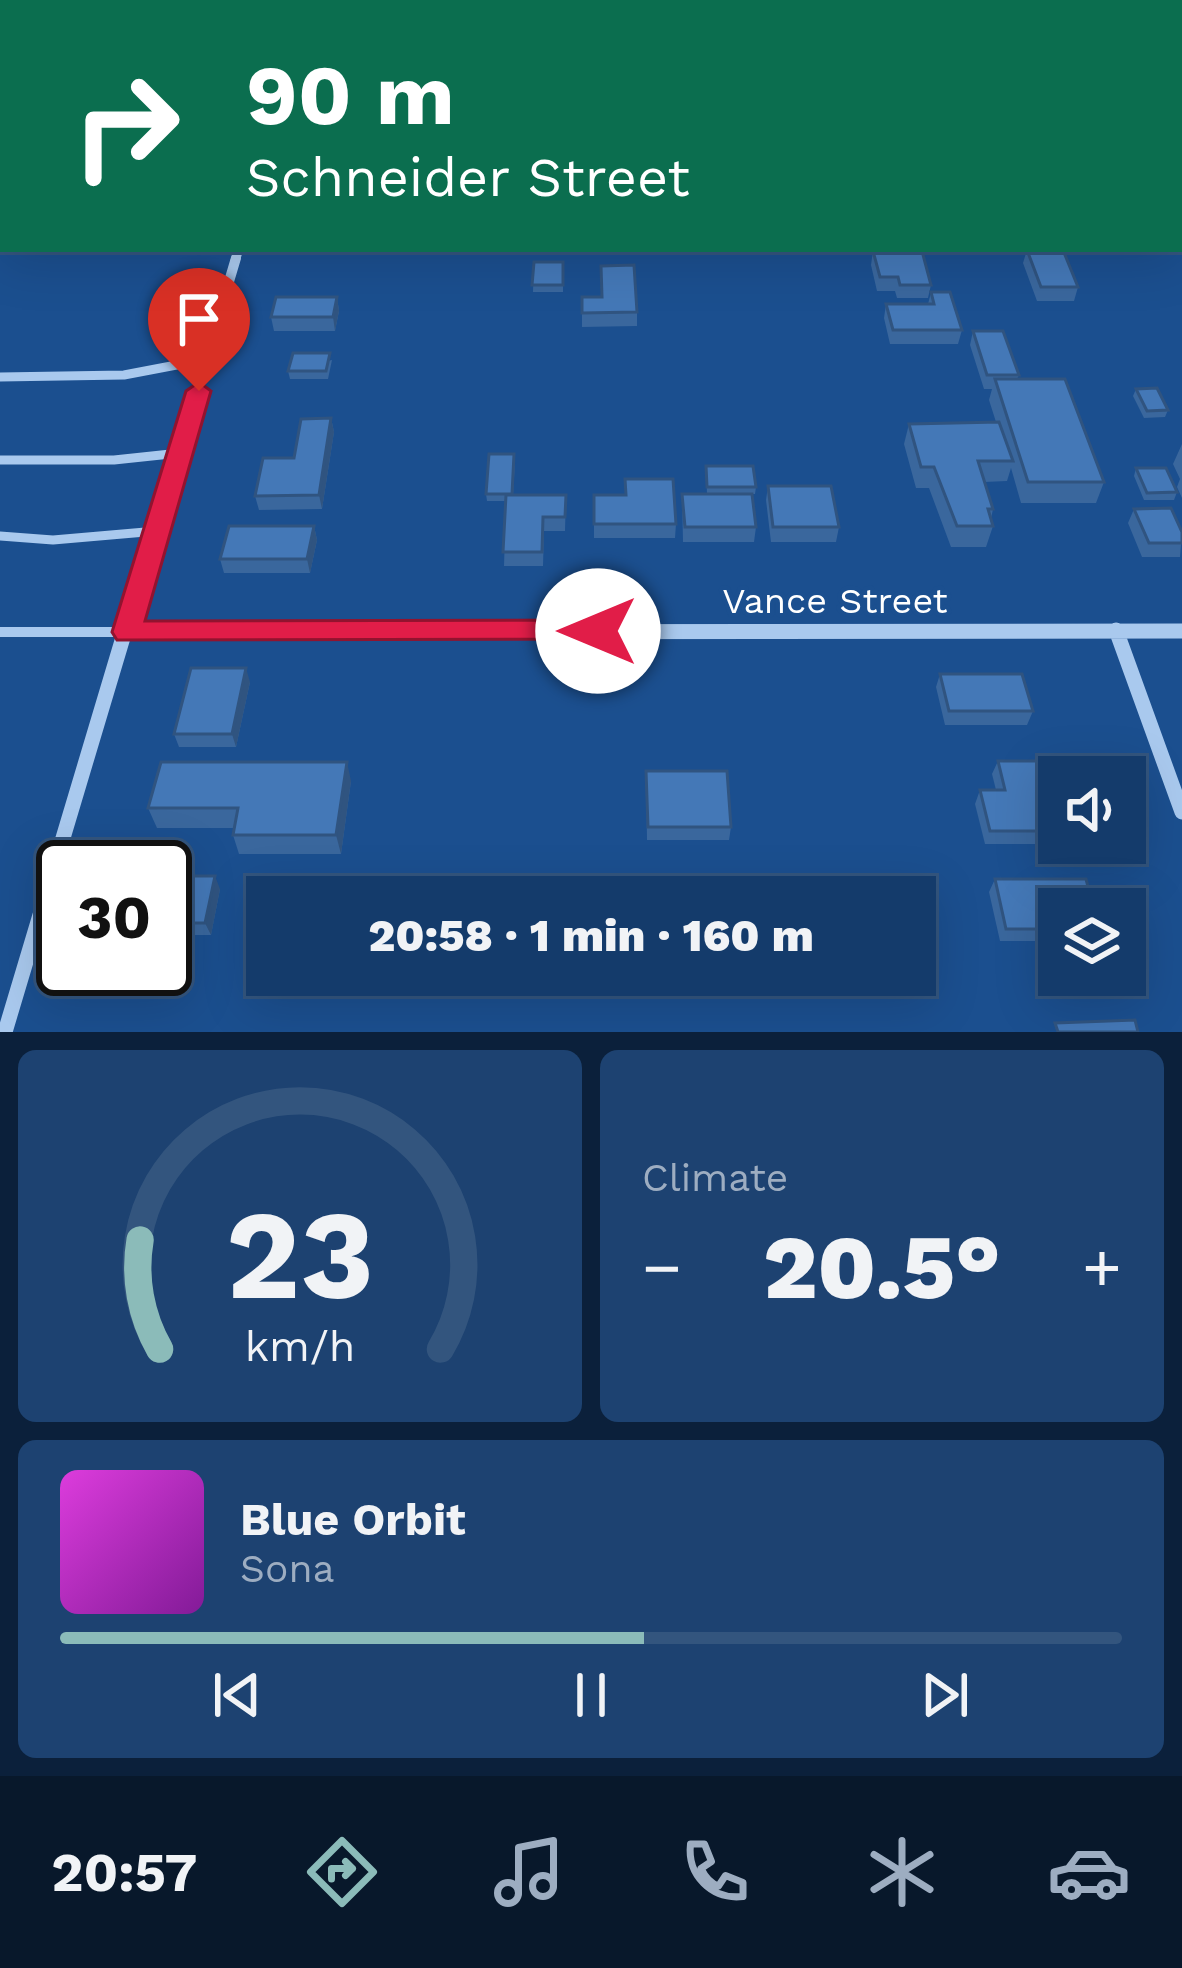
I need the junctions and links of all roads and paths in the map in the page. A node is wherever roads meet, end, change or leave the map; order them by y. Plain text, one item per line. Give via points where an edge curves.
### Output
1 (238, 252) edge
2 (208, 359) junction
3 (0, 377) edge
4 (180, 453) junction
5 (0, 460) edge
6 (157, 531) junction
7 (0, 536) edge
8 (1116, 630) junction
9 (1182, 631) edge
10 (0, 632) edge
11 (127, 632) junction
12 (1182, 812) edge
13 (5, 1032) edge

1 - 2 street
2 - 3 lane via 124,375
2 - 4 street
4 - 5 lane
4 - 6 street
6 - 7 lane
6 - 11 street
8 - 9 street, Vance Street
8 - 11 street, Vance Street
8 - 12 street
10 - 11 lane
11 - 13 street

